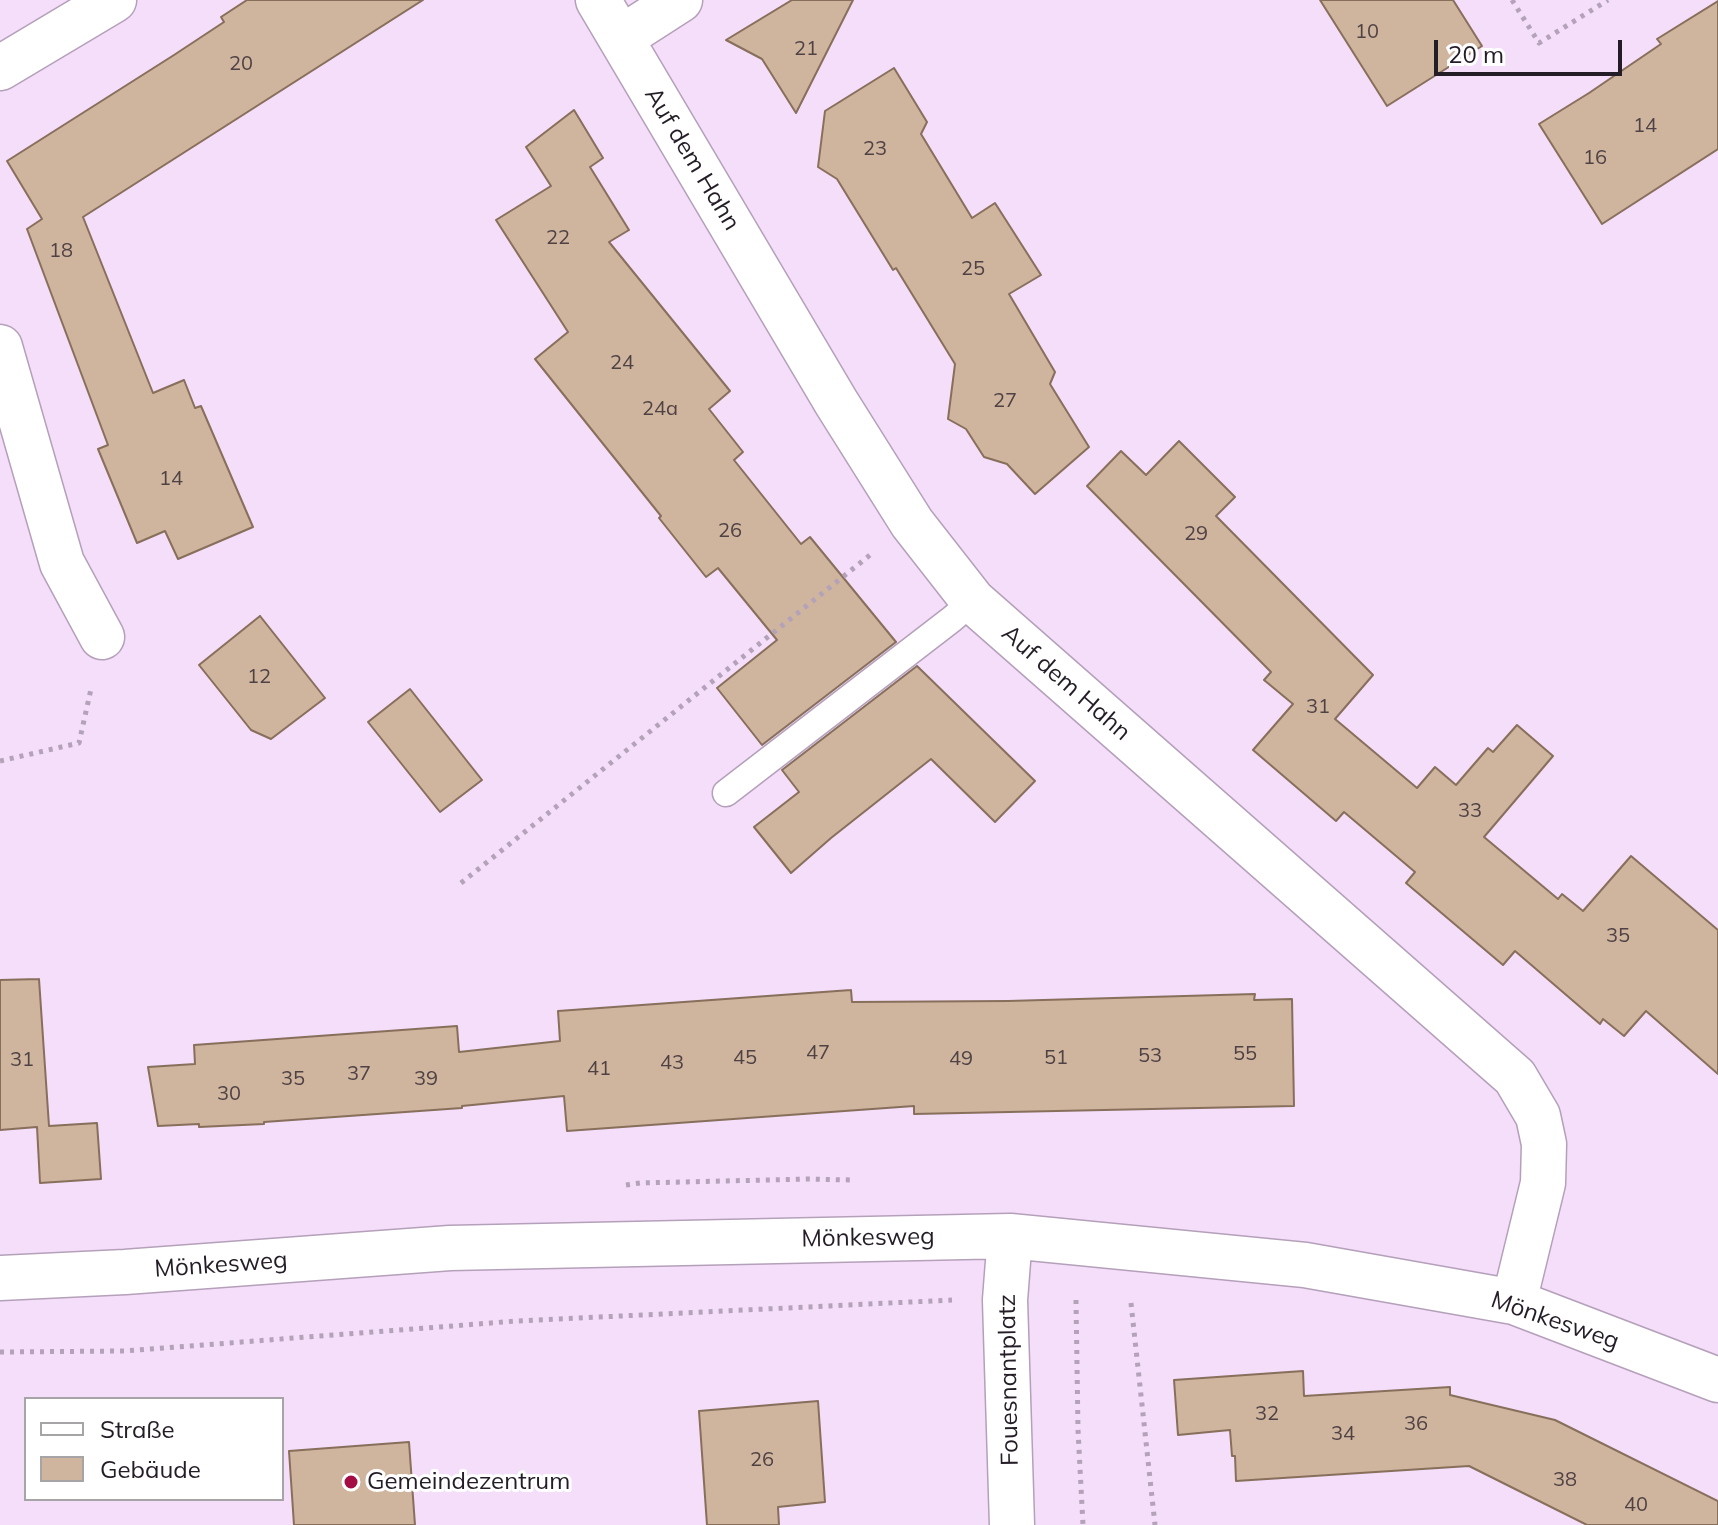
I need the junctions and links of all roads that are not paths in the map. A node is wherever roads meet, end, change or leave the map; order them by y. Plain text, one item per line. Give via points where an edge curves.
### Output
1 (114, 0) edge
2 (598, 0) edge
3 (680, 0) edge
4 (621, 38) junction
5 (0, 68) edge
6 (0, 347) edge
7 (973, 601) junction
8 (102, 637) road end
9 (726, 793) dead end
10 (1010, 1236) junction
11 (0, 1278) edge
12 (1514, 1302) junction
13 (1718, 1380) edge
14 (1012, 1525) edge

1 - 5 street
2 - 4 street, Auf dem Hahn
3 - 4 street
4 - 7 street, Auf dem Hahn via 836,402 912,523
6 - 8 street via 62,563
7 - 9 lane
7 - 12 street, Auf dem Hahn via 1515,1077 1538,1116 1544,1144 1543,1183
10 - 11 street, Mönkesweg via 463,1247
10 - 12 street, Mönkesweg via 1305,1265
10 - 14 street, Fouesnantplatz via 1005,1300
12 - 13 street, Mönkesweg

